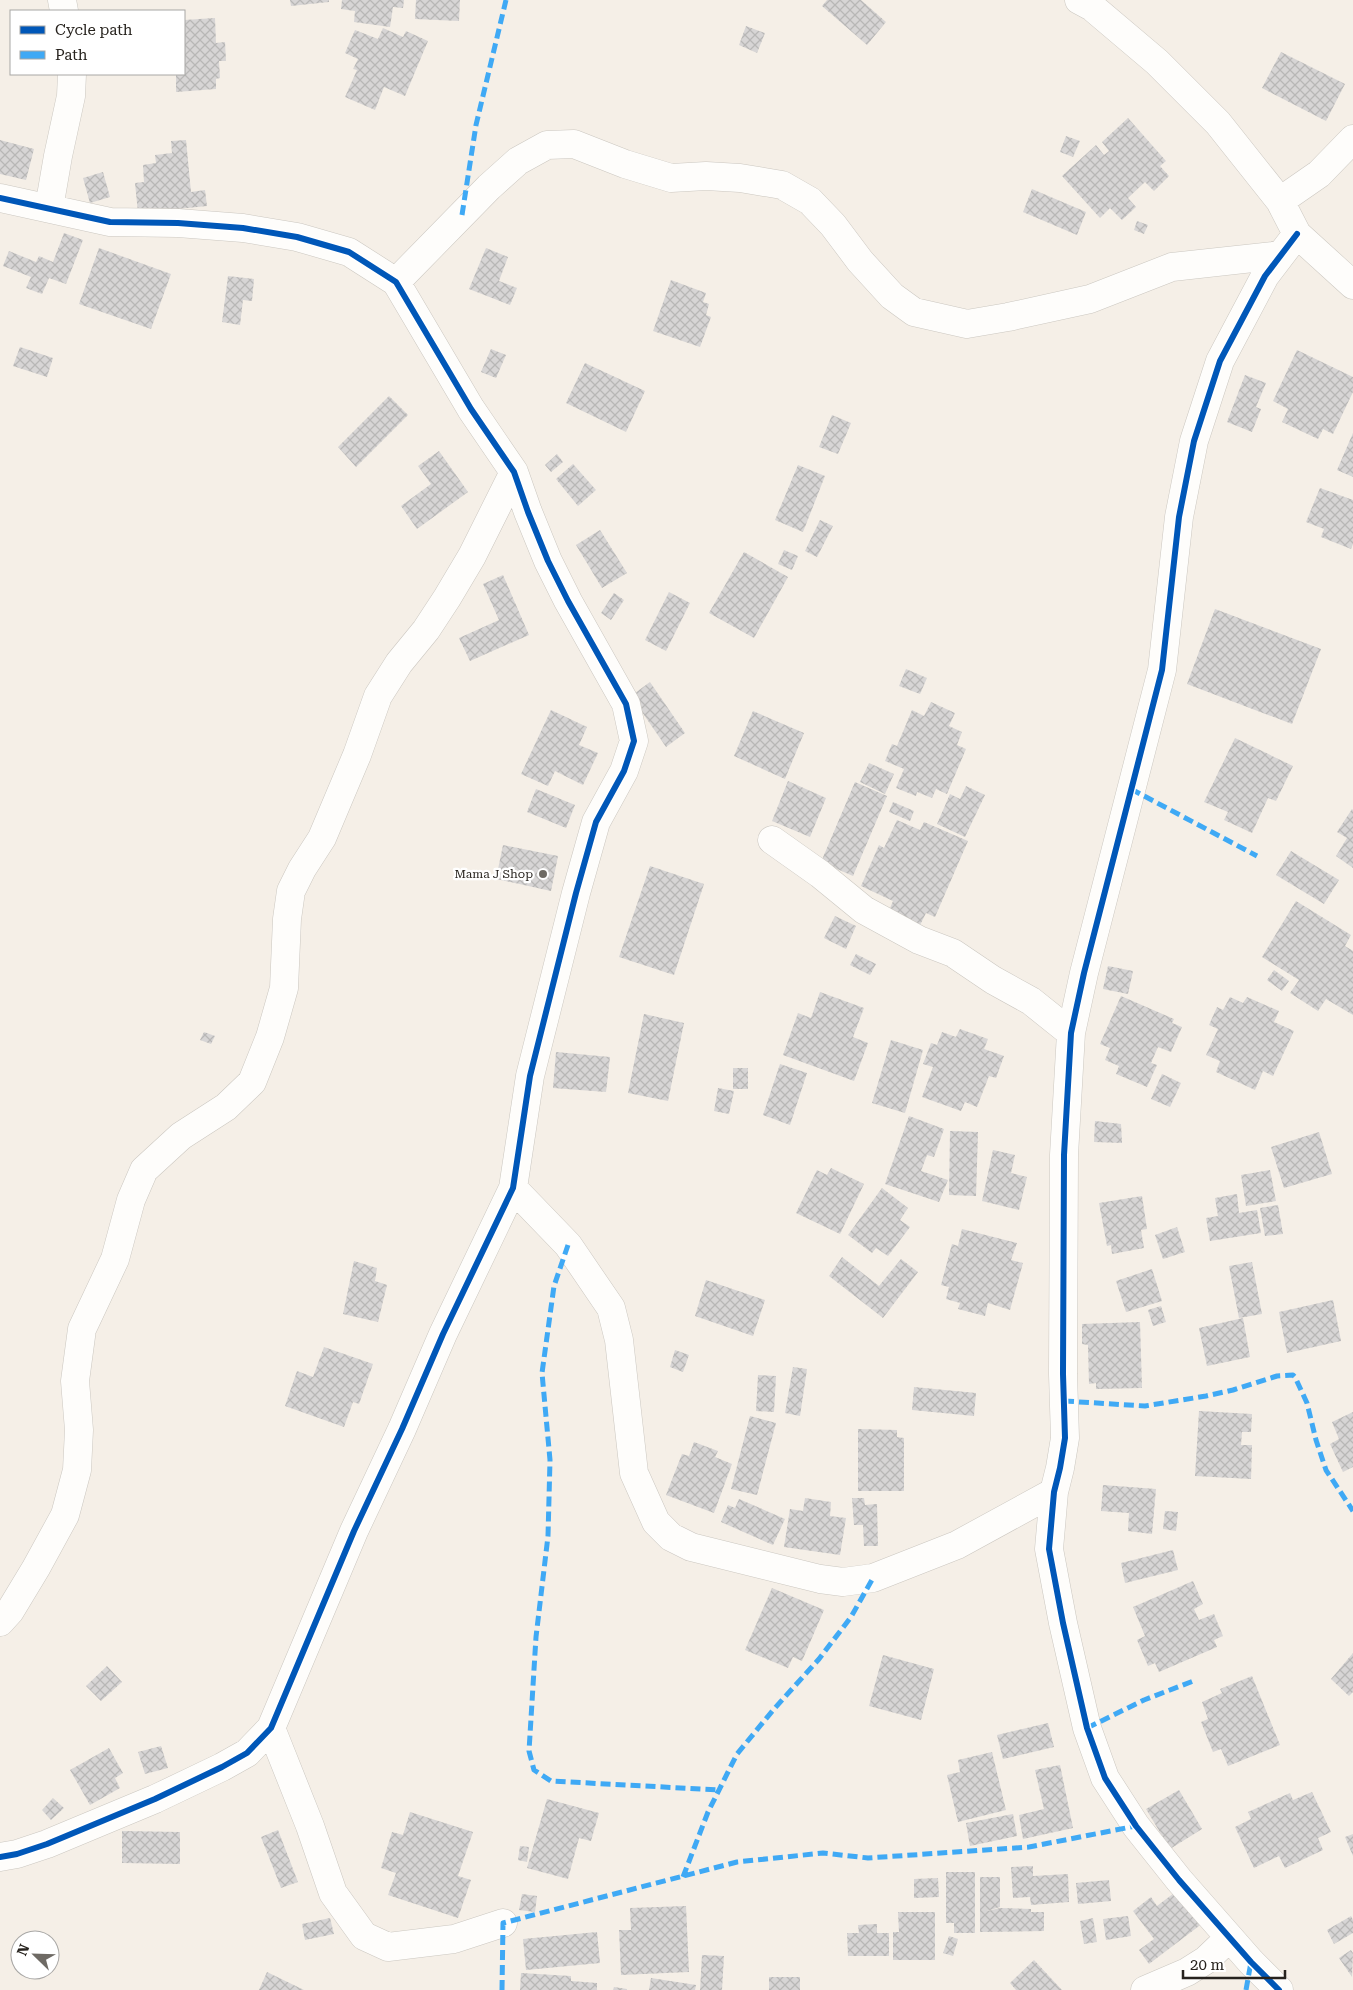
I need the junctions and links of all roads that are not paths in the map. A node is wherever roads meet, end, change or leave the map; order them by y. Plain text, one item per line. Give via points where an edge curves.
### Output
1 (1089, 2) edge
2 (72, 75) edge
3 (1353, 139) edge
4 (0, 198) edge
5 (1280, 201) junction
6 (49, 208) junction
7 (1297, 234) junction
8 (1281, 255) junction
9 (396, 282) junction
10 (1353, 285) edge
11 (514, 472) junction
12 (772, 840) dead end
13 (1071, 1033) junction
14 (513, 1188) junction
15 (1054, 1492) junction
16 (0, 1622) edge
17 (270, 1728) junction
18 (0, 1856) edge
19 (503, 1924) dead end
20 (1230, 1938) junction
21 (1145, 1990) edge
22 (1278, 1990) edge

1 - 5 street via 1157,62 1218,124
2 - 6 street via 71,96
3 - 5 street via 1319,174
4 - 6 street
5 - 7 street
6 - 9 street via 110,222 243,228 298,237 348,252
7 - 8 street
7 - 10 street
8 - 9 street via 1172,267 1090,299 967,324 914,312 892,296 810,201 782,185 740,178 671,178 574,144 547,145 518,161
8 - 13 street via 1265,276 1220,361 1194,441 1179,517 1162,670
9 - 11 street via 471,409
11 - 14 street via 548,560 626,704 634,741 624,771 596,822 579,884 530,1076
11 - 16 street via 447,598 378,696 322,838 291,891 284,988 270,1037 252,1082 226,1107 181,1136 144,1170 130,1200 115,1259 82,1329 75,1381 79,1430 77,1470 65,1515 36,1568
12 - 13 street via 864,910 919,940 953,953 1031,1001
13 - 15 street via 1064,1155 1065,1438
14 - 15 street via 568,1245 611,1308 619,1340 634,1473 656,1522 671,1537 691,1547 820,1580 843,1582 872,1578 958,1545
14 - 17 street via 354,1531
15 - 20 street via 1049,1549 1062,1623 1087,1728 1106,1778 1136,1826
17 - 18 street via 246,1752 222,1768 47,1844
17 - 19 street via 333,1893 364,1936 388,1946 454,1939
20 - 21 street via 1187,1972
20 - 22 street

